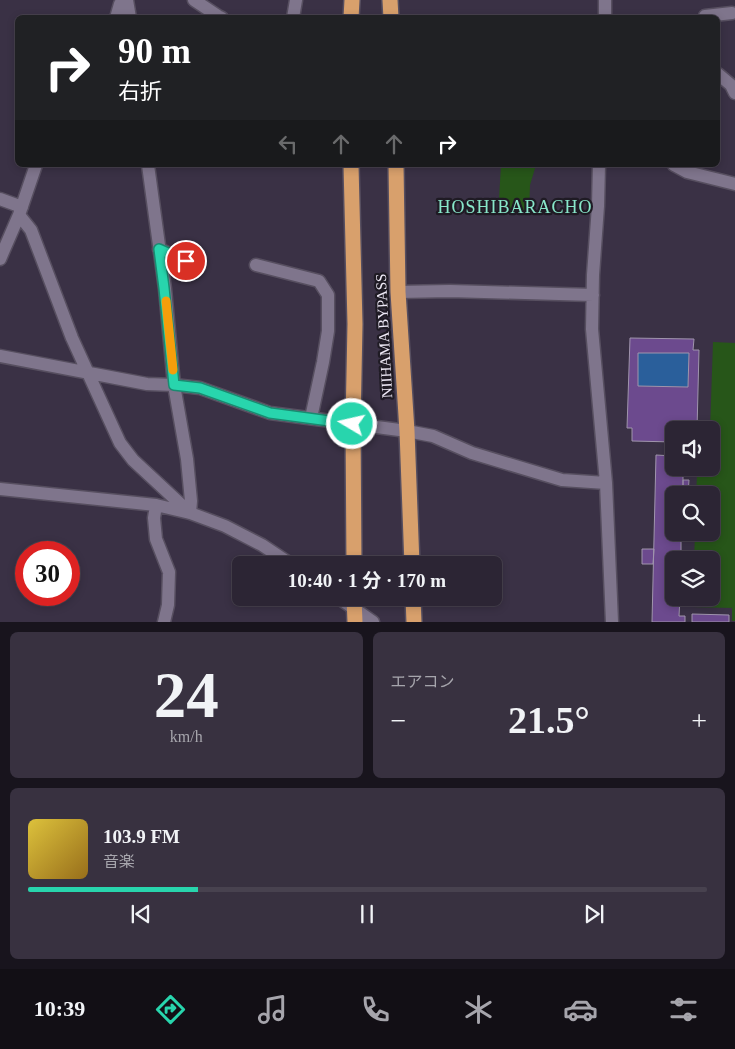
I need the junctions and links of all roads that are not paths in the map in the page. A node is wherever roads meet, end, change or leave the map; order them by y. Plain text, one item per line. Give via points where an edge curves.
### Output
1 (123, 0) edge
2 (128, 0) edge
3 (194, 0) edge
4 (296, 0) edge
5 (352, 0) edge
6 (605, 0) edge
7 (732, 13) dead end
8 (117, 15) edge
9 (130, 15) edge
10 (216, 15) edge
11 (294, 15) edge
12 (351, 15) edge
13 (605, 15) edge
14 (714, 15) edge
15 (726, 78) edge
16 (735, 93) edge
17 (35, 167) edge
18 (148, 167) edge
19 (351, 167) edge
20 (396, 167) edge
21 (599, 167) edge
22 (678, 167) edge
23 (735, 184) edge
24 (0, 199) edge
25 (21, 211) junction
26 (159, 249) junction
27 (0, 259) edge
28 (256, 265) dead end
29 (199, 267) dead end
30 (398, 292) junction
31 (593, 296) junction
32 (0, 356) edge
33 (89, 373) junction
34 (174, 385) junction
35 (311, 418) junction
36 (352, 424) junction
37 (406, 431) junction
38 (606, 483) junction
39 (0, 489) edge
40 (156, 505) junction
41 (190, 513) junction
42 (278, 556) edge
43 (354, 556) edge
44 (412, 556) edge
45 (413, 606) edge
46 (354, 609) edge
47 (164, 622) edge
48 (372, 622) edge
49 (414, 622) edge
50 (612, 622) edge

1 - 8 street
2 - 9 street
3 - 10 street
4 - 11 street
5 - 12 highway
6 - 13 street
7 - 14 street
15 - 16 street
17 - 25 street
18 - 26 street
19 - 36 highway, NIIHAMA BYPASS via 355,324
20 - 30 highway, NIIHAMA BYPASS
21 - 31 street
22 - 23 street
24 - 25 street
25 - 27 street
25 - 33 street
26 - 29 street
26 - 34 street
28 - 35 street via 318,281 328,295 328,331
30 - 31 street via 450,290
30 - 37 highway, NIIHAMA BYPASS
31 - 38 street via 592,329
32 - 33 street
33 - 34 street via 147,384
33 - 41 street via 120,443 133,460
34 - 35 street via 200,388 270,413
34 - 41 street via 187,459
35 - 36 street
36 - 37 street
36 - 43 highway, NIIHAMA BYPASS
37 - 38 street via 433,436 472,453 562,480
37 - 44 highway, NIIHAMA BYPASS
38 - 50 street
39 - 40 street
40 - 41 street
40 - 47 street via 156,539 169,572
41 - 42 street via 226,526
45 - 49 highway
46 - 48 street

